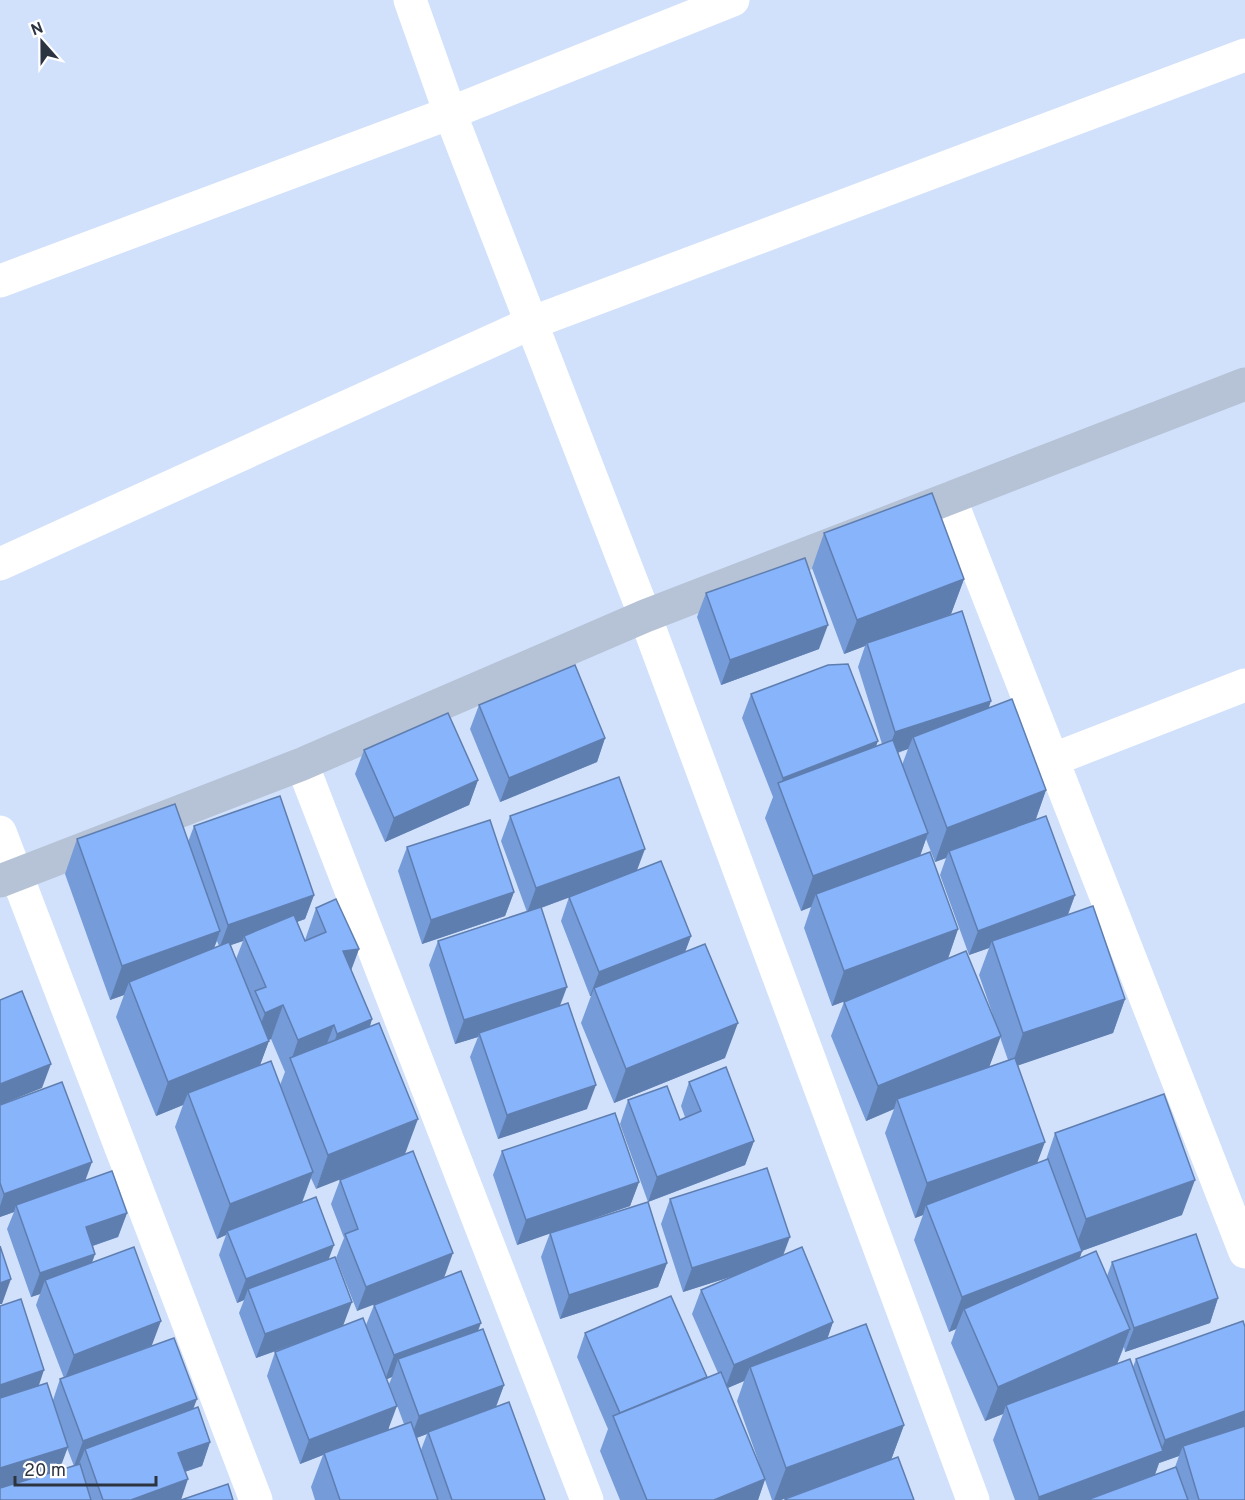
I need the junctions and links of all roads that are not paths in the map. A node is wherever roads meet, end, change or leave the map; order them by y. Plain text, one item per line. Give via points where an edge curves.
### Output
1 (410, 0) edge
2 (733, 0) edge
3 (1245, 55) edge
4 (450, 112) junction
5 (0, 280) edge
6 (531, 322) junction
7 (1245, 384) edge
8 (950, 498) junction
9 (0, 564) edge
10 (645, 616) junction
11 (1245, 685) edge
12 (1052, 760) junction
13 (302, 764) junction
14 (0, 832) edge
15 (9, 877) edge
16 (1245, 1252) edge
17 (256, 1500) edge
18 (587, 1500) edge
19 (973, 1500) edge

1 - 4 street
2 - 4 street
3 - 6 street
4 - 5 street
4 - 6 street
6 - 9 street
6 - 10 street
7 - 8 street
8 - 10 street
8 - 12 street
10 - 13 street
10 - 19 street
11 - 12 street
12 - 16 street
13 - 15 street
13 - 18 street
14 - 15 street
15 - 17 street

